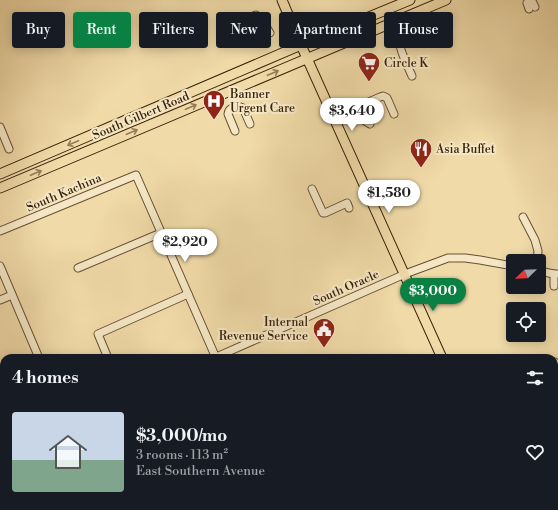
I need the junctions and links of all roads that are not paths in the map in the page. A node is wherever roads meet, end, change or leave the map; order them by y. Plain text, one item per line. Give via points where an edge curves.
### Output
1 (282, 0) edge
2 (410, 0) edge
3 (446, 0) edge
4 (287, 12) edge
5 (376, 14) edge
6 (296, 48) edge
7 (302, 48) edge
8 (400, 48) edge
9 (307, 59) junction
10 (412, 76) dead end
11 (147, 111) junction
12 (394, 114) dead end
13 (156, 122) junction
14 (250, 124) dead end
15 (370, 124) dead end
16 (0, 127) edge
17 (235, 131) dead end
18 (9, 149) dead end
19 (0, 174) edge
20 (0, 188) edge
21 (312, 189) dead end
22 (349, 208) dead end
23 (523, 217) dead end
24 (0, 231) edge
25 (162, 233) junction
26 (538, 254) edge
27 (506, 265) edge
28 (0, 266) edge
29 (78, 268) dead end
30 (546, 272) edge
31 (405, 274) junction
32 (556, 274) edge
33 (554, 286) dead end
34 (188, 294) junction
35 (12, 295) junction
36 (0, 300) edge
37 (37, 354) edge
38 (106, 354) edge
39 (213, 354) edge
40 (224, 354) edge
41 (440, 354) edge

1 - 4 main road
2 - 5 main road, South Gilbert Road
3 - 9 main road, South Gilbert Road
6 - 11 main road, South Gilbert Road
7 - 9 main road
8 - 10 street
13 -> 9 main road, South Gilbert Road
9 - 31 main road
11 - 13 main road
11 -> 19 main road, South Gilbert Road
12 - 15 street via 387,98 380,97 359,108 362,120
20 -> 13 main road, South Gilbert Road
14 - 17 street via 243,108 239,106 231,109 228,114
16 - 18 street
21 - 22 street via 323,213 347,203
23 - 26 street via 535,240
24 - 25 street, South Kachina via 136,175
25 - 29 street
25 - 34 street
27 - 31 street, South Oracle via 448,258
28 - 35 street
30 - 32 street
31 - 40 street, South Oracle
31 - 41 main road
32 - 33 street
34 - 38 street via 98,334
34 - 39 street
35 - 36 street
35 - 37 street

